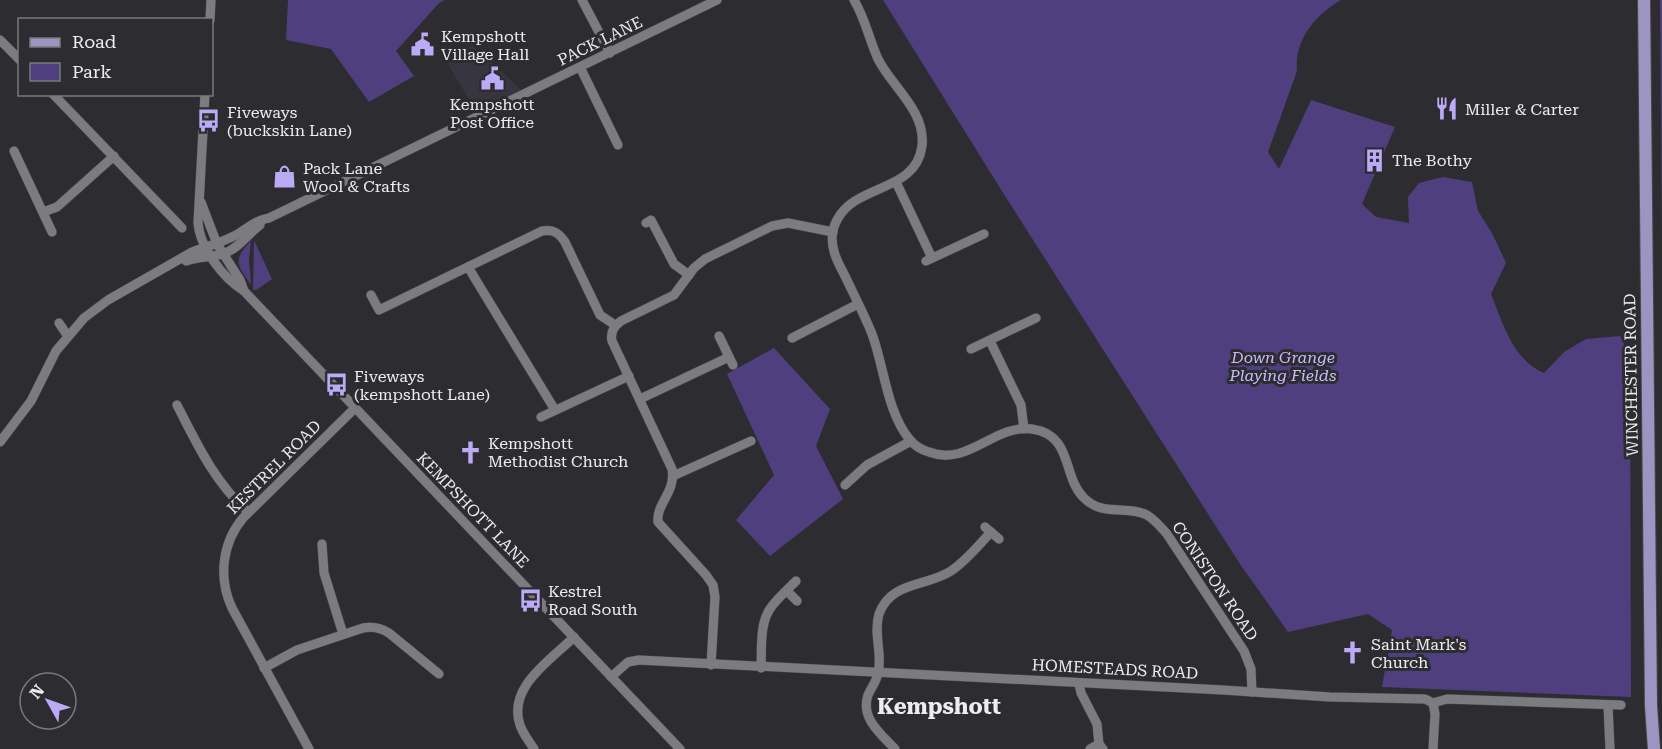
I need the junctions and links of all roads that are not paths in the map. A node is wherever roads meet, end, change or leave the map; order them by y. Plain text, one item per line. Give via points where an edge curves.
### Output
1 (211, 0) edge
2 (582, 0) edge
3 (717, 0) edge
4 (854, 0) edge
5 (1644, 0) edge
6 (210, 18) edge
7 (0, 40) edge
8 (610, 53) junction
9 (18, 58) edge
10 (580, 68) junction
11 (55, 96) edge
12 (205, 96) edge
13 (618, 145) dead end
14 (14, 152) dead end
15 (114, 156) junction
16 (896, 182) junction
17 (200, 200) junction
18 (43, 212) junction
19 (269, 218) junction
20 (646, 223) dead end
21 (182, 228) dead end
22 (52, 232) dead end
23 (833, 232) junction
24 (984, 234) dead end
25 (217, 244) junction
26 (208, 252) junction
27 (223, 254) junction
28 (468, 267) junction
29 (689, 275) junction
30 (244, 291) junction
31 (371, 295) dead end
32 (858, 304) junction
33 (59, 323) dead end
34 (1031, 323) dead end
35 (615, 325) junction
36 (67, 335) junction
37 (719, 336) dead end
38 (791, 338) dead end
39 (990, 341) junction
40 (971, 349) dead end
41 (629, 375) junction
42 (640, 399) junction
43 (177, 405) dead end
44 (355, 408) junction
45 (555, 410) junction
46 (541, 417) dead end
47 (1024, 429) junction
48 (751, 441) dead end
49 (911, 441) junction
50 (0, 442) edge
51 (673, 476) junction
52 (851, 484) dead end
53 (248, 512) junction
54 (991, 533) dead end
55 (319, 549) dead end
56 (796, 581) dead end
57 (787, 591) junction
58 (797, 601) dead end
59 (344, 634) junction
60 (574, 637) junction
61 (711, 665) junction
62 (264, 668) junction
63 (761, 668) junction
64 (879, 672) junction
65 (440, 674) dead end
66 (611, 677) junction
67 (1079, 683) junction
68 (1252, 692) junction
69 (1433, 703) junction
70 (1608, 705) junction
71 (1621, 705) dead end
72 (1101, 747) edge
73 (309, 749) edge
74 (534, 749) edge
75 (680, 749) edge
76 (896, 749) edge
77 (1090, 749) edge
78 (1433, 749) edge
79 (1610, 749) edge
80 (1654, 749) edge

1 - 6 street
2 - 8 street
3 - 8 street, PACK LANE
4 - 16 street via 879,60 921,128 918,161
5 - 80 main road, WINCHESTER ROAD
7 - 9 street
8 - 10 street, PACK LANE
10 - 13 street
10 - 19 street, PACK LANE
11 - 15 street
12 - 17 street
14 - 18 street
15 - 18 street via 57,207
15 - 21 street
16 - 23 street via 850,205 839,216
16 - 24 street via 929,259
17 - 25 street, KEMPSHOTT LANE
17 - 26 street via 199,229
18 - 22 street
19 - 25 street, PACK LANE
19 - 27 street, PACK LANE
20 - 29 street via 651,220 674,264
23 - 29 street via 778,224 705,259
23 - 32 street via 834,252
25 - 26 street, PACK LANE
25 - 27 street, KEMPSHOTT LANE
26 - 27 street, PACK LANE
26 - 30 street, KEMPSHOTT LANE
26 - 36 street, PACK LANE via 170,265 108,300
27 - 30 street, KEMPSHOTT LANE
28 - 31 street via 379,310
28 - 35 street via 542,231 554,231 565,242 600,315
28 - 45 street
29 - 35 street via 674,295
30 - 44 street, KEMPSHOTT LANE
32 - 38 street
32 - 49 street via 872,334 897,416
33 - 36 street
34 - 39 street
35 - 41 street via 612,340
36 - 50 street, PACK LANE via 31,401
37 - 42 street via 731,361
39 - 40 street
39 - 47 street via 1021,405
41 - 42 street
41 - 45 street
42 - 51 street
43 - 53 street via 218,480
44 - 53 street, KESTREL ROAD
44 - 60 street, KEMPSHOTT LANE
45 - 46 street
47 - 49 street via 1012,430 951,456 930,453
47 - 68 street, CONISTON ROAD via 1043,432 1059,444 1076,486 1089,502 1104,510 1139,512 1161,528 1244,651 1251,669
48 - 51 street
49 - 52 street via 867,465
51 - 61 street via 657,520 714,588
53 - 62 street, KESTREL ROAD via 228,544 224,580 228,600
54 - 64 street via 951,571 901,588 889,597 878,620
55 - 59 street
56 - 57 street
57 - 58 street
57 - 63 street via 764,621
59 - 62 street via 297,650
59 - 65 street via 367,627 381,629
60 - 66 street, KEMPSHOTT LANE
60 - 74 street via 531,678 521,695 518,719
61 - 63 street, HOMESTEADS ROAD
61 - 66 street, HOMESTEADS ROAD via 634,660
62 - 73 street, KESTREL ROAD
63 - 64 street, HOMESTEADS ROAD
64 - 67 street, HOMESTEADS ROAD
64 - 76 street via 866,711 874,728
66 - 75 street, KEMPSHOTT LANE
67 - 68 street, HOMESTEADS ROAD
67 - 72 street via 1097,724
68 - 69 street, HOMESTEADS ROAD via 1425,699
69 - 70 street, HOMESTEADS ROAD via 1447,699
69 - 78 street
70 - 71 street, HOMESTEADS ROAD
70 - 79 street
72 - 77 street

